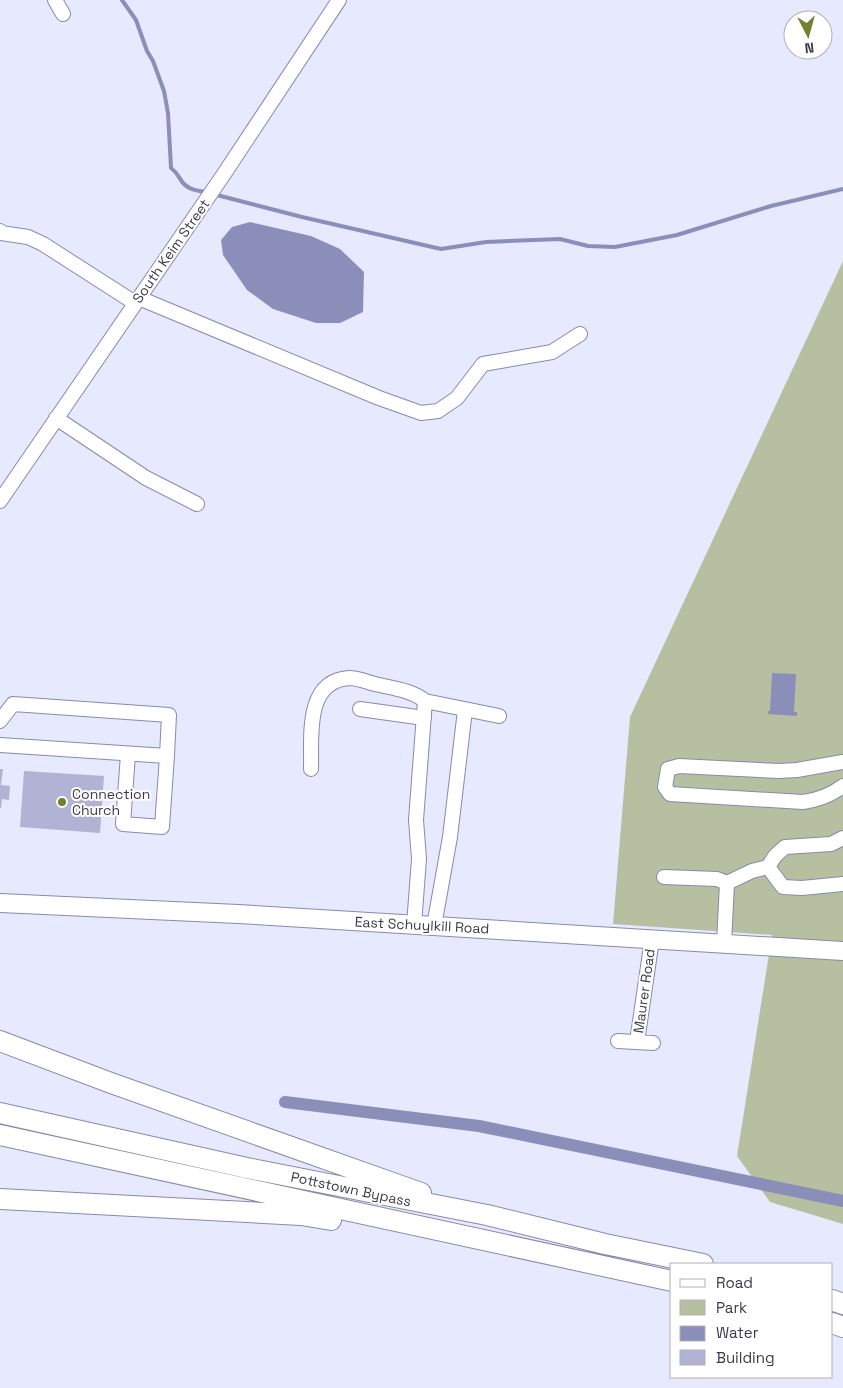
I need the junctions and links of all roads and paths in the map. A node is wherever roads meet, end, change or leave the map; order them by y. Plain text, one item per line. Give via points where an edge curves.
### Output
1 (55, 0) edge
2 (340, 0) edge
3 (63, 14) dead end
4 (0, 232) edge
5 (137, 300) junction
6 (580, 334) dead end
7 (56, 418) junction
8 (0, 501) edge
9 (197, 504) dead end
10 (425, 701) junction
11 (360, 709) dead end
12 (466, 710) junction
13 (500, 716) dead end
14 (424, 718) junction
15 (0, 721) edge
16 (0, 745) edge
17 (128, 754) junction
18 (167, 756) junction
19 (843, 762) edge
20 (311, 770) dead end
21 (838, 789) edge
22 (843, 838) edge
23 (768, 867) junction
24 (664, 877) dead end
25 (727, 883) junction
26 (843, 884) edge
27 (0, 903) edge
28 (414, 924) junction
29 (434, 926) junction
30 (652, 939) junction
31 (724, 943) junction
32 (843, 951) edge
33 (0, 1041) edge
34 (618, 1041) dead end
35 (637, 1042) junction
36 (653, 1043) dead end
37 (0, 1113) edge
38 (0, 1135) edge
39 (0, 1199) edge
40 (487, 1216) junction
41 (589, 1263) junction
42 (698, 1263) edge
43 (670, 1281) edge

1 - 3 street
2 - 5 street, South Keim Street
4 - 5 street via 43,244
5 - 6 street via 421,413 438,412 457,398 483,364 552,352
5 - 7 street, South Keim Street
7 - 8 street, South Keim Street
7 - 9 street via 146,478
10 - 12 street
10 - 14 street
10 - 20 street via 410,693 362,680 349,678 330,684 323,689 314,706
11 - 14 street
12 - 13 street
12 - 29 street via 450,837
14 - 28 street via 416,820 419,859
15 - 18 street via 13,704 169,715
16 - 17 street
17 - 18 street
17 - 18 street via 123,824 162,827
19 - 21 street via 779,771 679,766 668,769 665,787 670,794 803,802
22 - 23 street via 831,844 784,847
23 - 25 street
23 - 26 street via 783,887
24 - 25 street via 718,879
25 - 31 street
27 - 28 main road, East Schuylkill Road
28 - 29 main road, East Schuylkill Road
29 - 30 main road, East Schuylkill Road
30 - 31 main road, East Schuylkill Road
30 - 35 street, Maurer Road
31 - 32 main road, East Schuylkill Road
33 - 40 highway
34 - 35 street, Maurer Road
35 - 36 street, Maurer Road
37 - 40 highway, Pottstown Bypass via 247,1168
38 - 41 highway, Pottstown Bypass
39 - 41 highway via 301,1215
40 - 42 highway, Pottstown Bypass
41 - 43 highway, Pottstown Bypass

